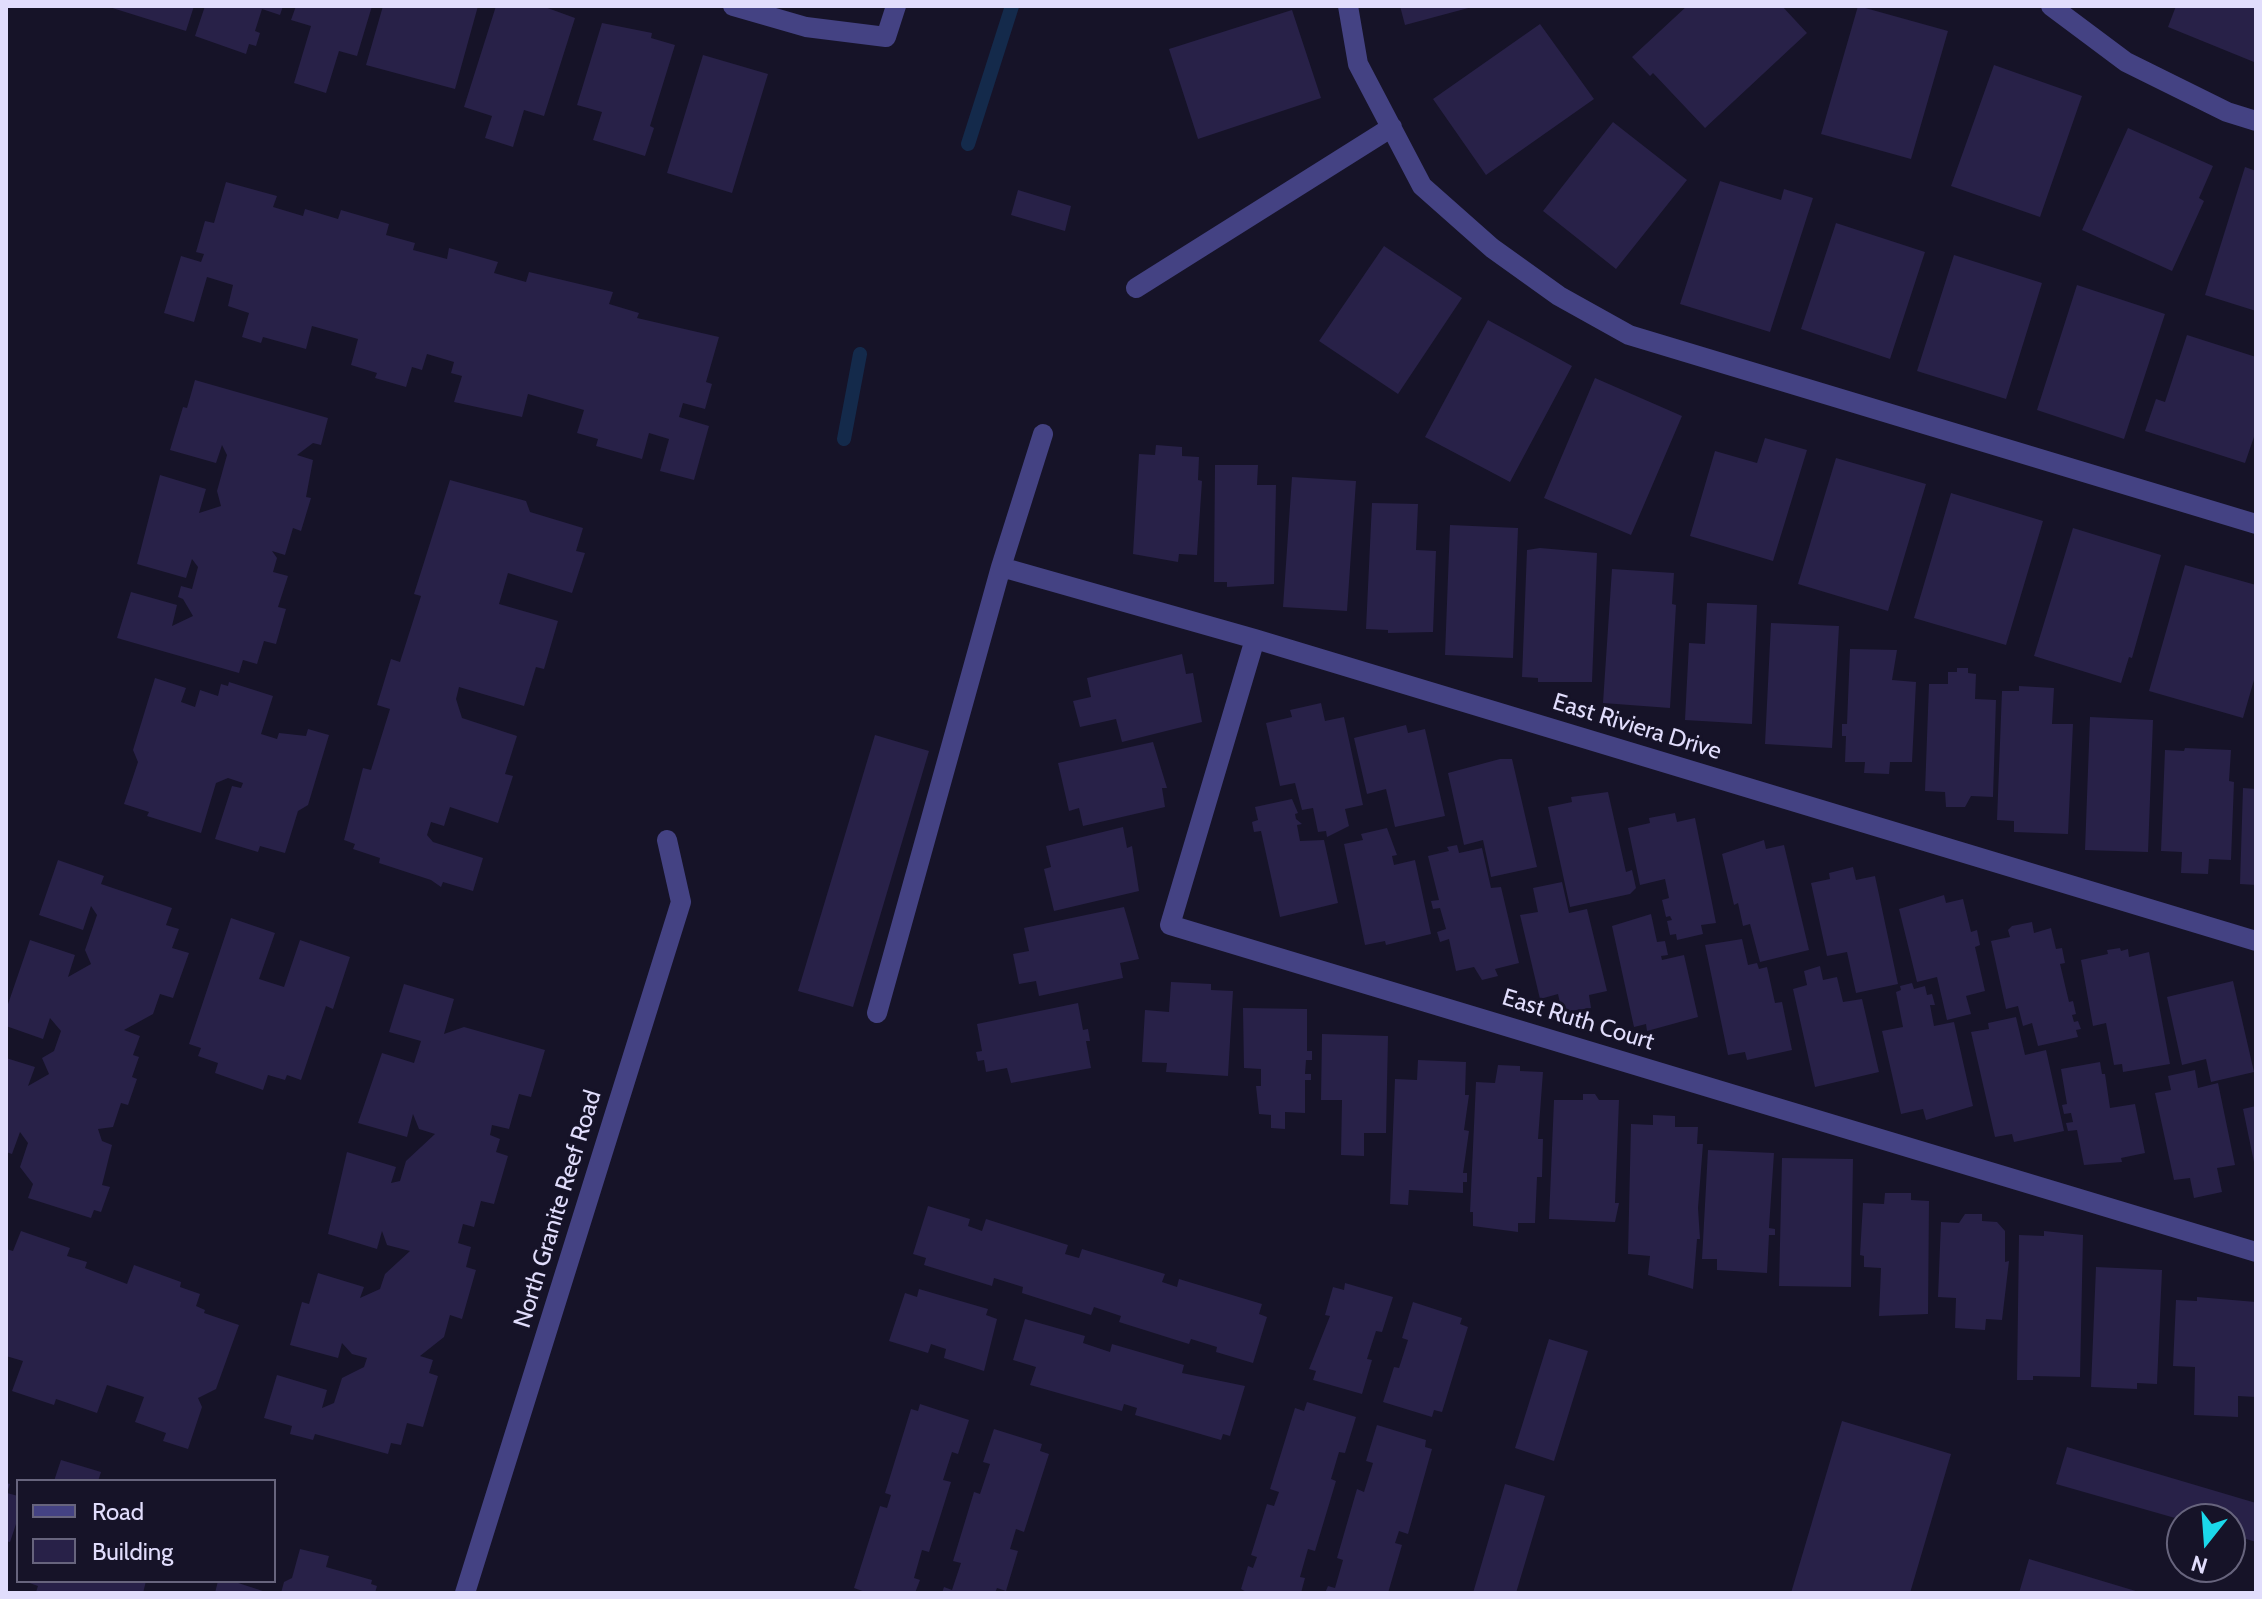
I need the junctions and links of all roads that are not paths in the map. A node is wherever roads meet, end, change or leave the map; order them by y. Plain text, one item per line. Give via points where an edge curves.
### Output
1 (733, 6) edge
2 (896, 6) edge
3 (1348, 6) edge
4 (2051, 6) edge
5 (2256, 121) edge
6 (1392, 127) junction
7 (1136, 288) dead end
8 (1043, 434) dead end
9 (2256, 524) edge
10 (1001, 567) junction
11 (1255, 639) junction
12 (667, 840) dead end
13 (2256, 941) edge
14 (877, 1013) dead end
15 (2256, 1252) edge
16 (465, 1593) edge

1 - 2 street via 806,27 886,37
3 - 6 street via 1358,64
4 - 5 street via 2126,62
6 - 7 street
6 - 9 street via 1422,186 1492,248 1559,296 1629,335
8 - 10 street
10 - 11 street, East Riviera Drive
10 - 14 street
11 - 13 street, East Riviera Drive
11 - 15 street, East Ruth Court via 1170,925
12 - 16 street, North Granite Reef Road via 681,902

